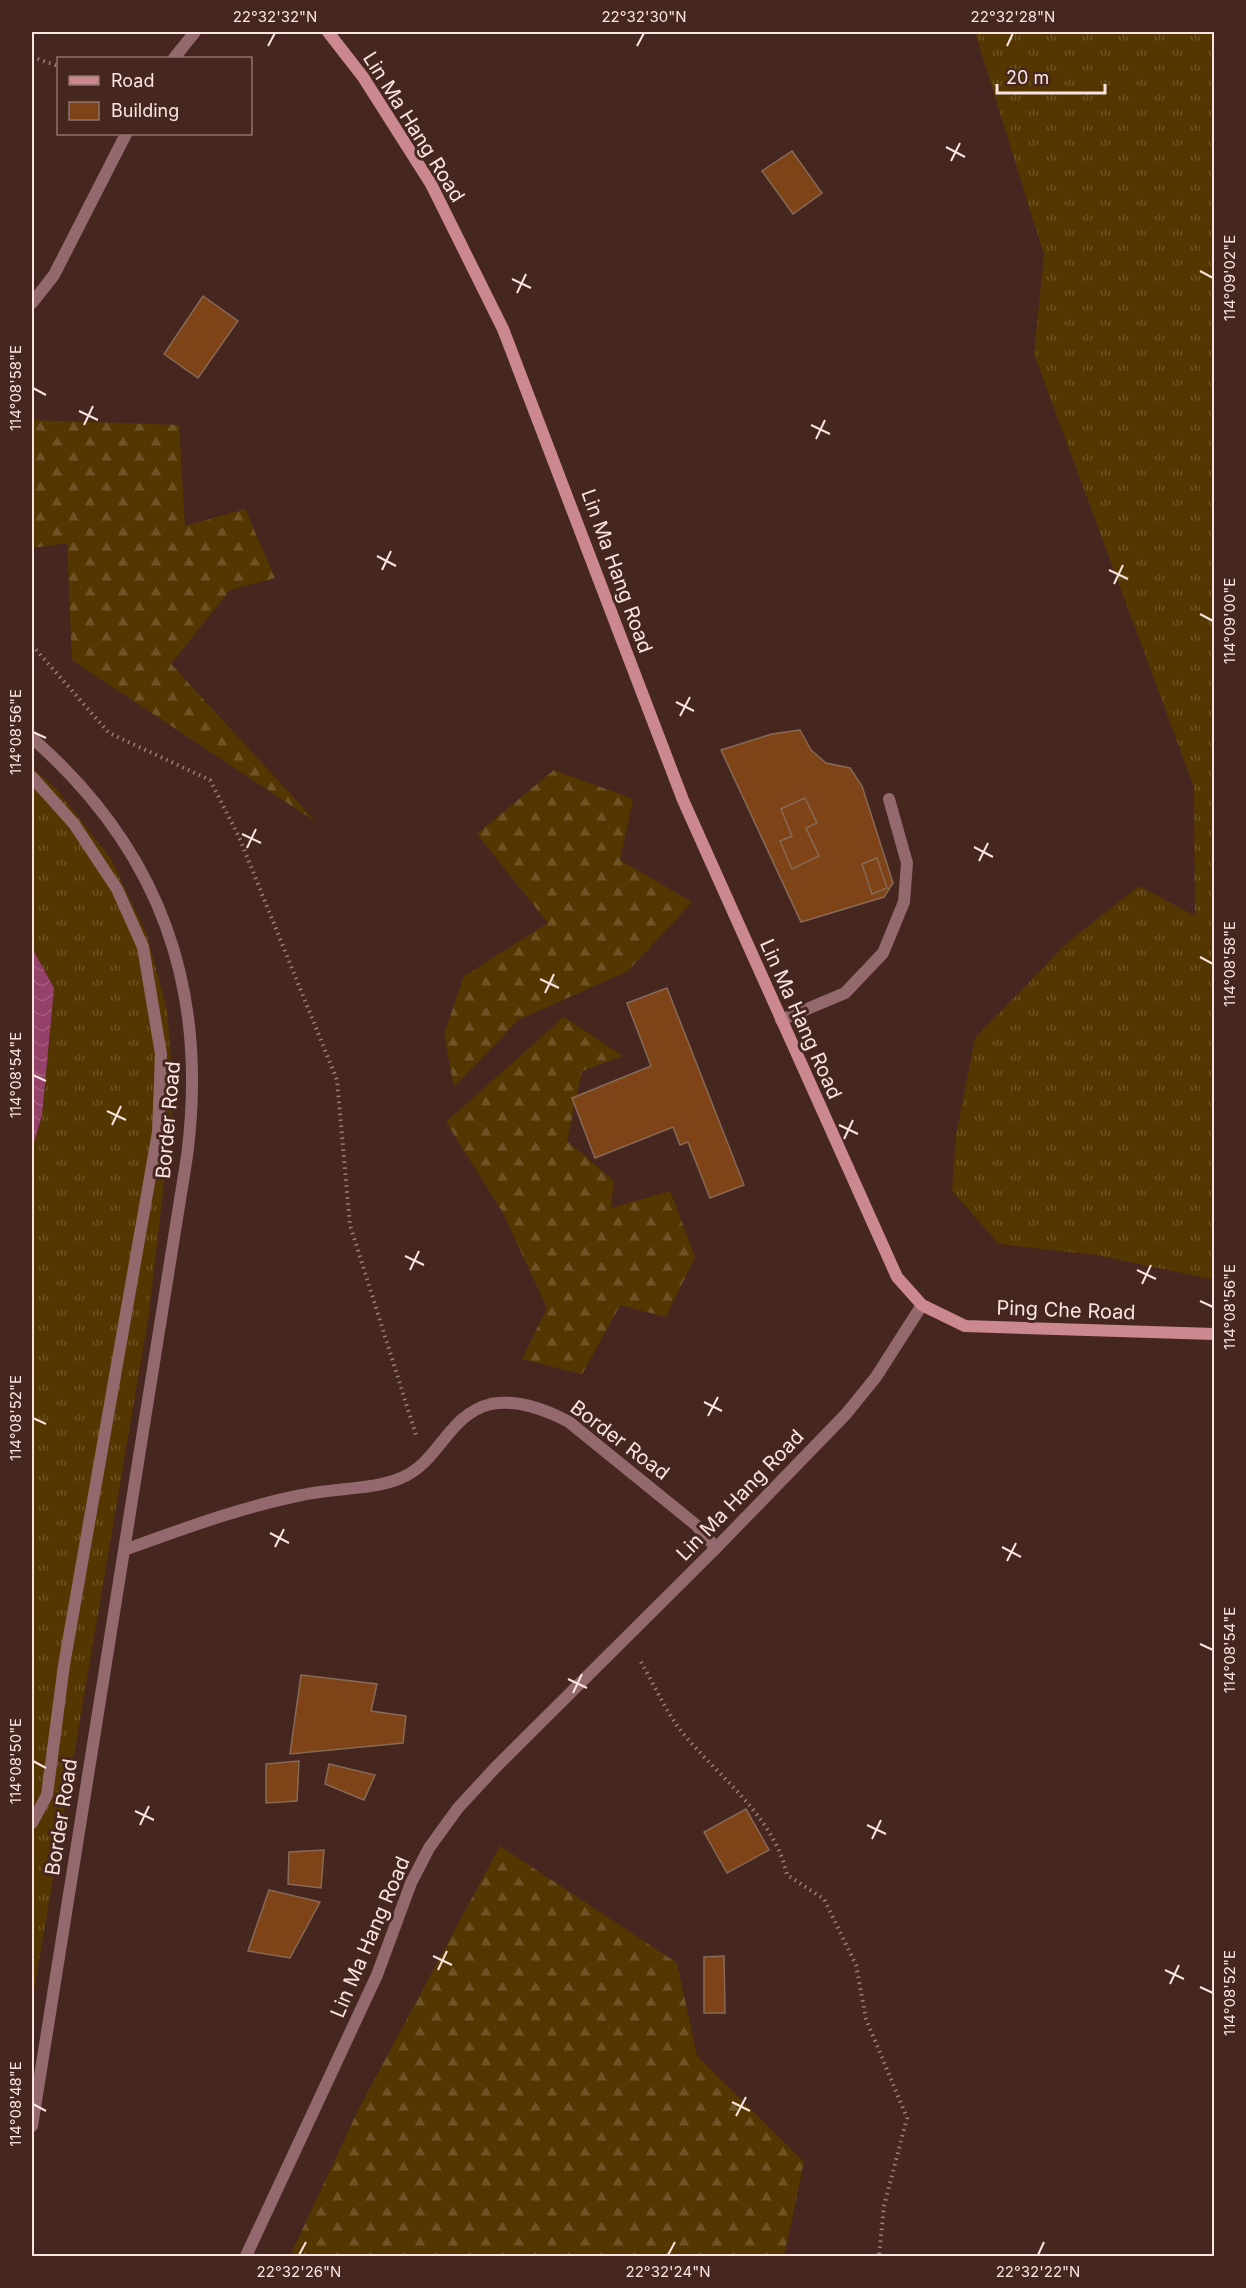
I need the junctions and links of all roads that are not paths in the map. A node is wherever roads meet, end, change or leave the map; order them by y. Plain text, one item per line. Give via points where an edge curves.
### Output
1 (195, 32) edge
2 (328, 32) edge
3 (175, 57) edge
4 (125, 135) edge
5 (32, 303) edge
6 (32, 738) edge
7 (32, 777) edge
8 (889, 800) dead end
9 (781, 1020) junction
10 (922, 1305) junction
11 (1215, 1334) edge
12 (716, 1548) junction
13 (124, 1550) junction
14 (32, 1823) edge
15 (32, 2127) edge
16 (246, 2256) edge

1 - 3 street
2 - 9 street, Lin Ma Hang Road via 363,77 431,184 503,329 662,748
4 - 5 street via 54,275
6 - 13 street, Border Road via 78,781 134,858 171,939 190,1025 194,1074 187,1156
7 - 14 street via 74,824 117,889 143,947 161,1054 158,1132 64,1665 47,1795
8 - 9 street via 907,863 904,902 883,953 845,993
9 - 10 street, Lin Ma Hang Road via 897,1277
10 - 11 street, Ping Che Road via 965,1326
10 - 12 street, Lin Ma Hang Road via 876,1377 846,1414
12 - 13 street, Border Road via 696,1526 584,1432 545,1411 506,1403 479,1408 453,1425 424,1462 398,1480 279,1500
12 - 16 street, Lin Ma Hang Road via 495,1768 458,1808 429,1848 411,1883 377,1975
13 - 15 street, Border Road

